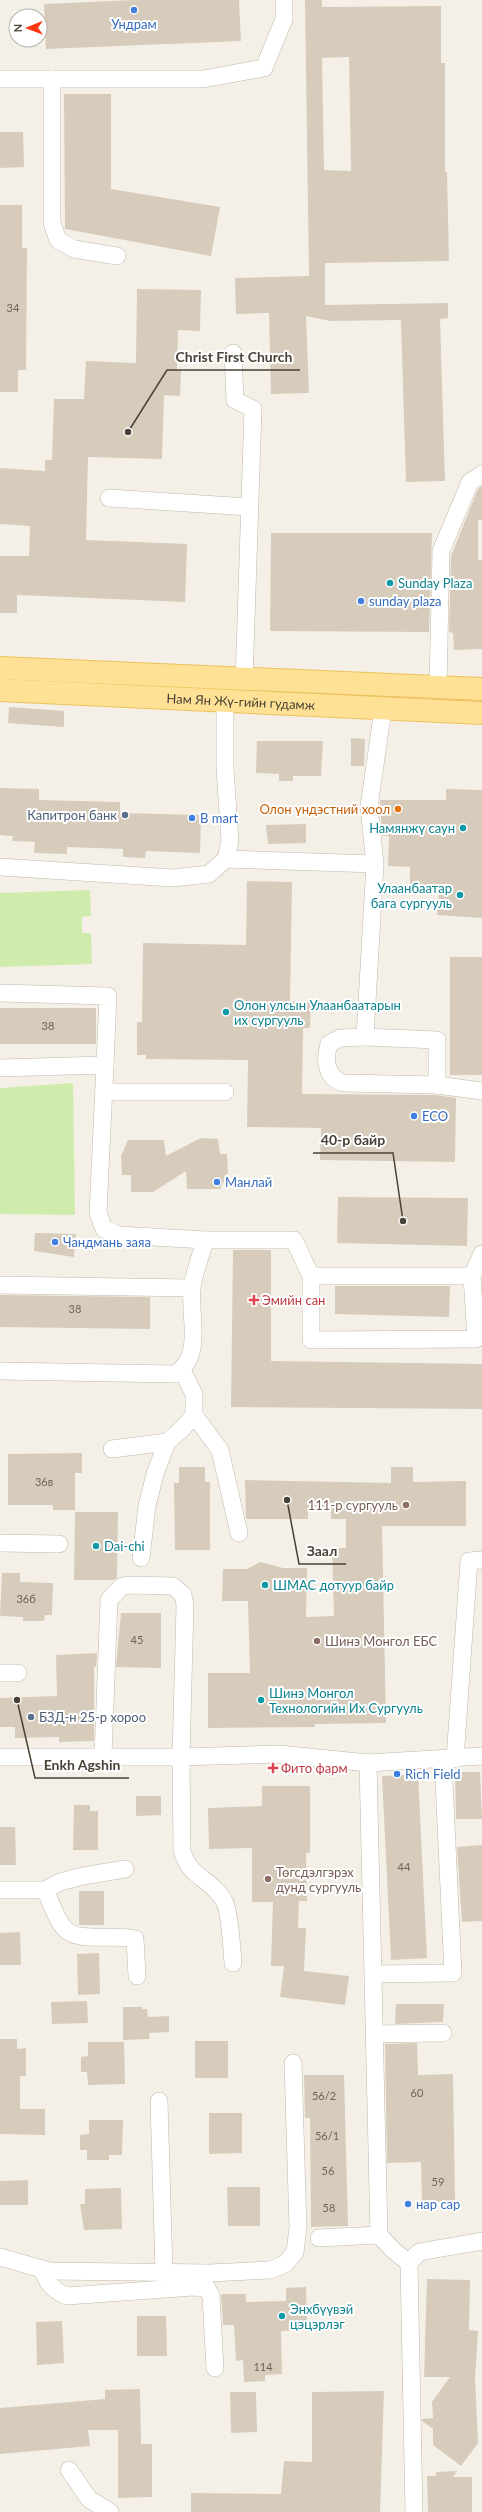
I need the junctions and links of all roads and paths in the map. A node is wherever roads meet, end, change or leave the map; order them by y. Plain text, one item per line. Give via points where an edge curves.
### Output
1 (284, 0) edge
2 (0, 79) edge
3 (52, 79) junction
4 (117, 256) dead end
5 (233, 353) dead end
6 (482, 474) edge
7 (108, 498) dead end
8 (248, 507) junction
9 (0, 668) edge
10 (244, 681) junction
11 (438, 687) junction
12 (482, 689) edge
13 (0, 690) edge
14 (226, 701) junction
15 (384, 709) junction
16 (482, 713) edge
17 (226, 859) junction
18 (374, 864) junction
19 (0, 866) edge
20 (0, 993) edge
21 (365, 1037) junction
22 (105, 1065) junction
23 (0, 1068) edge
24 (437, 1085) junction
25 (104, 1092) junction
26 (225, 1092) dead end
27 (482, 1092) edge
28 (205, 1240) junction
29 (482, 1254) edge
30 (311, 1276) junction
31 (472, 1276) junction
32 (0, 1285) edge
33 (192, 1288) junction
34 (182, 1370) junction
35 (0, 1371) edge
36 (194, 1415) junction
37 (167, 1442) junction
38 (112, 1449) dead end
39 (239, 1533) dead end
40 (0, 1543) edge
41 (59, 1544) dead end
42 (141, 1558) dead end
43 (475, 1560) edge
44 (0, 1672) edge
45 (18, 1673) dead end
46 (103, 1756) junction
47 (482, 1756) edge
48 (0, 1757) edge
49 (181, 1757) junction
50 (449, 1759) junction
51 (368, 1764) junction
52 (125, 1869) dead end
53 (0, 1890) edge
54 (45, 1890) junction
55 (233, 1963) dead end
56 (374, 1974) junction
57 (137, 1976) dead end
58 (443, 2033) dead end
59 (374, 2034) junction
60 (293, 2063) dead end
61 (159, 2101) dead end
62 (379, 2235) junction
63 (319, 2238) dead end
64 (482, 2241) edge
65 (0, 2258) edge
66 (409, 2263) junction
67 (42, 2269) junction
68 (164, 2272) junction
69 (215, 2368) dead end
70 (69, 2470) dead end
71 (110, 2512) edge
72 (414, 2512) edge

1 - 3 street via 284,20 264,68 203,79
2 - 3 street
3 - 4 street via 52,223 58,240 74,249
5 - 8 street via 235,400 253,410
6 - 11 street via 470,482 441,551
7 - 8 street
8 - 10 street
9 - 10 main road, Нам Ян Жү-гийн гудамж
10 - 11 main road, Нам Ян Жү-гийн гудамж
11 - 12 main road, Нам Ян Жү-гийн гудамж
13 - 14 main road, Нам Ян Жү-гийн гудамж
14 - 15 main road, Нам Ян Жү-гийн гудамж
14 - 17 street via 225,769 230,841
15 - 16 main road, Нам Ян Жү-гийн гудамж
15 - 18 street via 369,807
17 - 18 street
17 - 19 street via 209,874 173,878
18 - 21 street
20 - 22 street via 108,996
21 - 24 street via 437,1040
21 - 24 street via 340,1038 329,1044 329,1074 337,1081
22 - 23 street
22 - 25 street
24 - 27 street
25 - 26 street
25 - 28 street via 98,1214 104,1228 119,1235
28 - 30 street via 294,1240
28 - 33 street
29 - 31 street
30 - 31 street
30 - 31 street via 311,1340 476,1339
32 - 33 street
33 - 34 street via 193,1350
34 - 35 street via 175,1374
34 - 36 street via 194,1394
36 - 37 street
36 - 39 street via 220,1450
37 - 38 street
37 - 42 street via 147,1506
40 - 41 street
43 - 50 street
44 - 45 street
46 - 48 street
46 - 49 street
46 - 49 street via 109,1600 121,1587 128,1585 173,1586 183,1595 185,1605
47 - 50 street
49 - 51 street via 279,1754
49 - 55 street via 182,1850 185,1863 211,1885 225,1902
50 - 51 street
50 - 56 street via 453,1973
51 - 56 street
52 - 54 street via 60,1882
53 - 54 street
54 - 57 street via 65,1930 76,1936 135,1939
56 - 59 street
58 - 59 street
59 - 62 street
60 - 68 street via 298,2228 295,2252 286,2264 270,2270
61 - 68 street
62 - 63 street
62 - 66 street
64 - 66 street via 419,2252
65 - 67 street
66 - 72 street
67 - 68 street
67 - 69 street via 54,2291 67,2296 207,2288 211,2296
70 - 71 street via 89,2499

